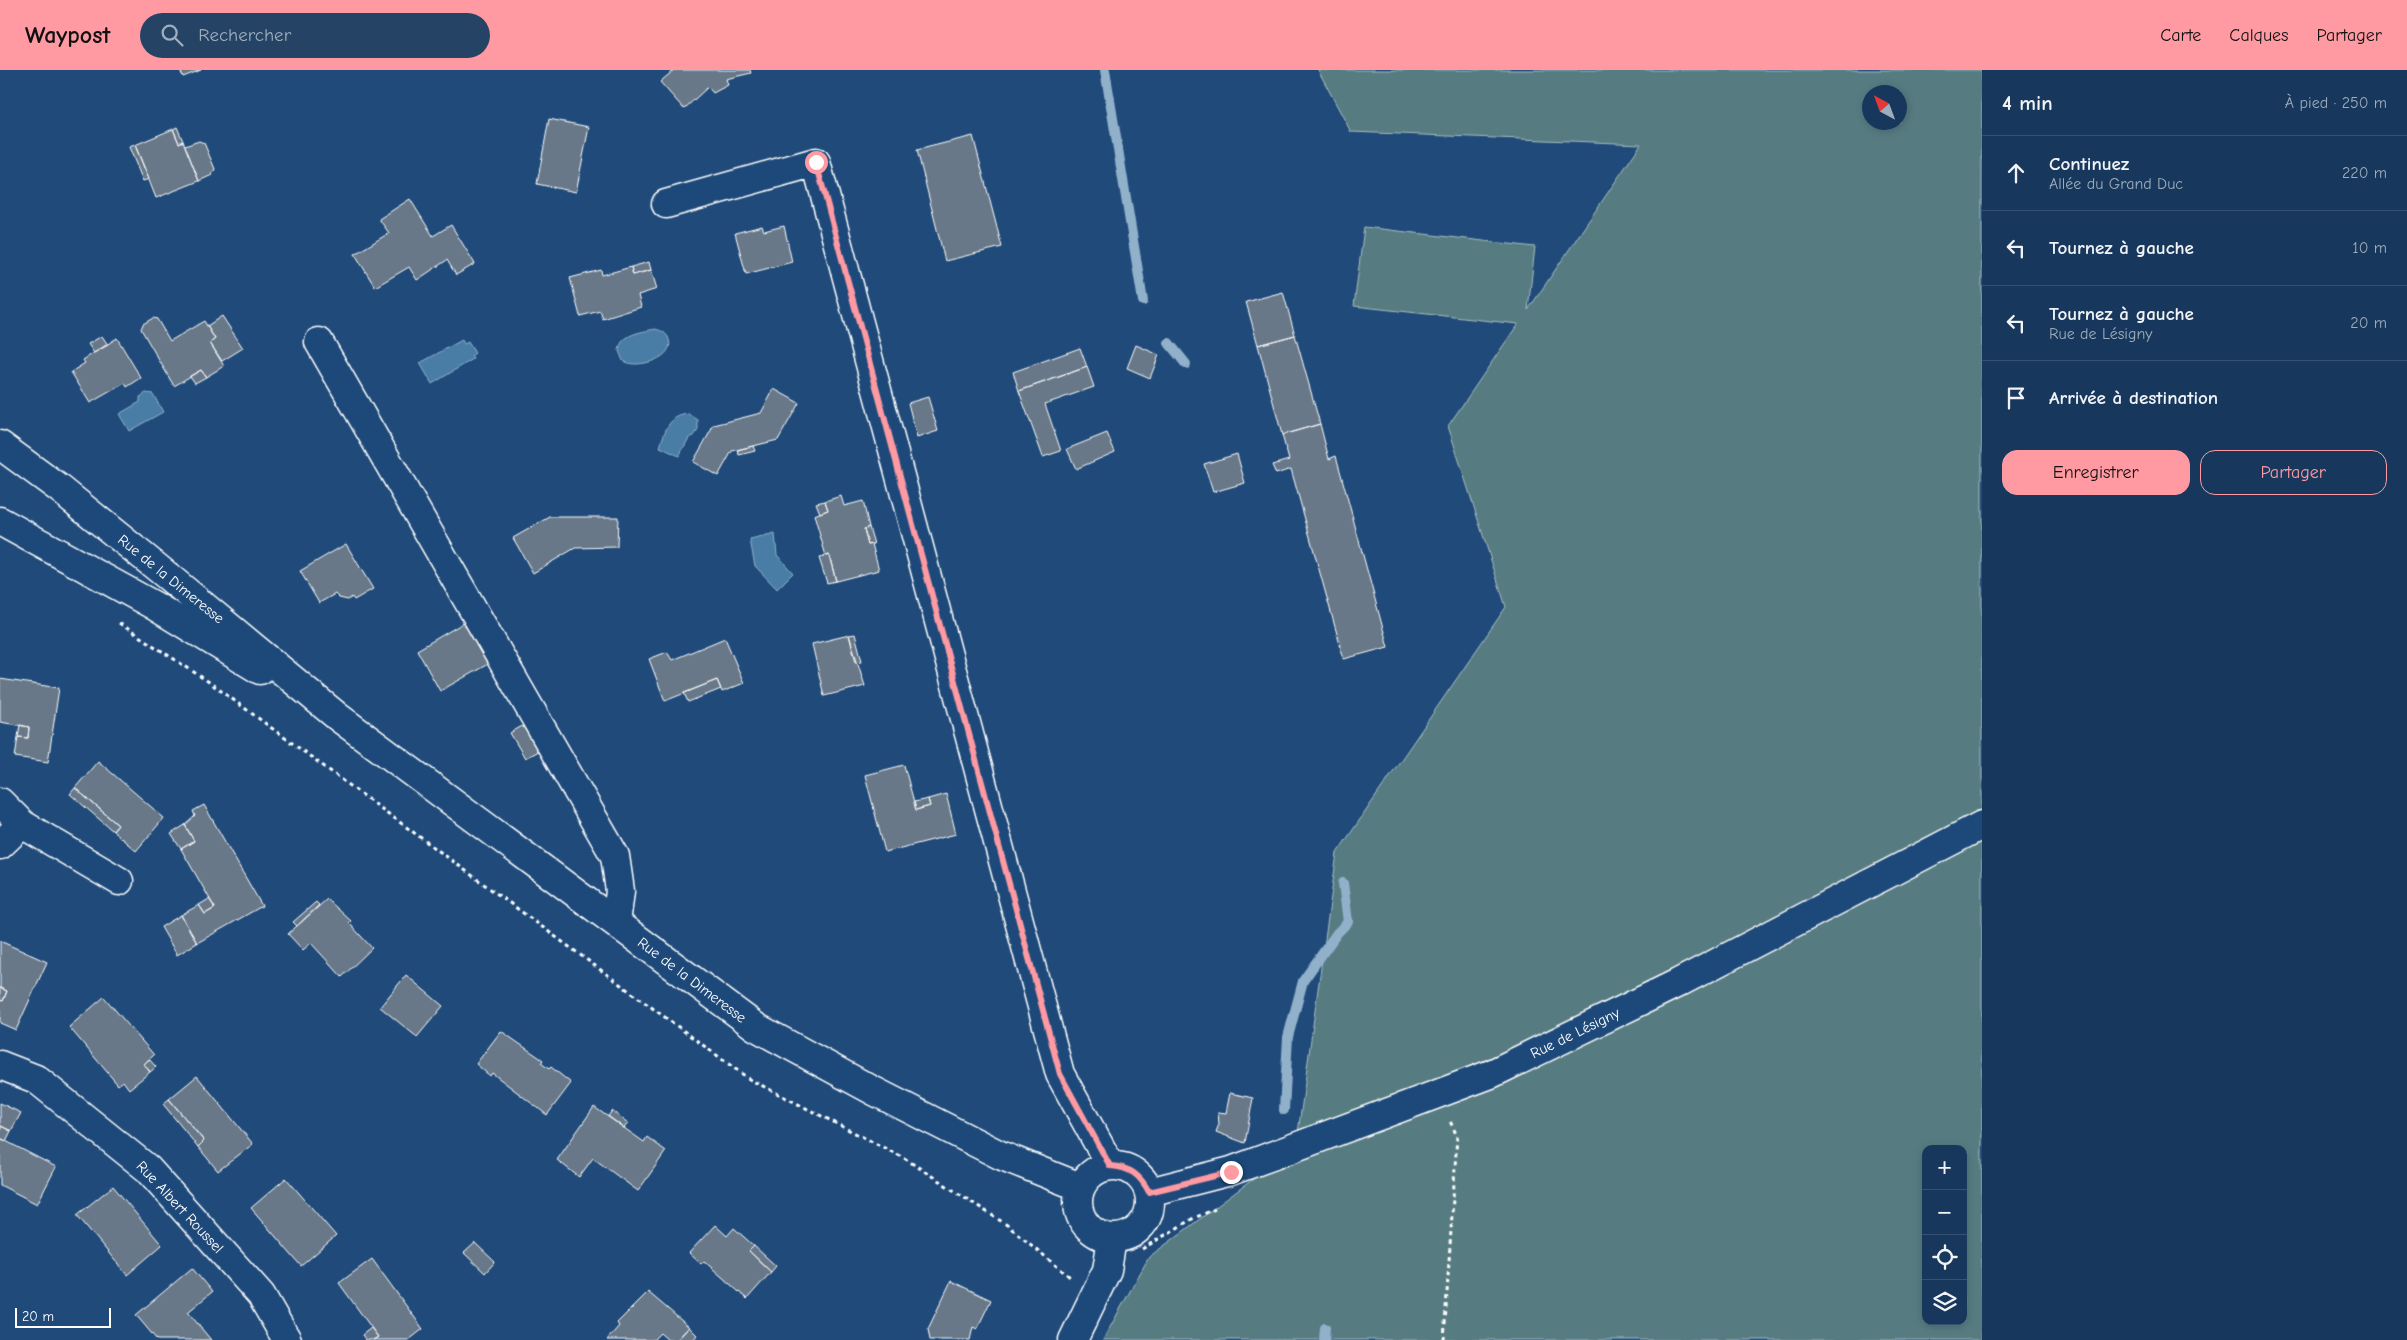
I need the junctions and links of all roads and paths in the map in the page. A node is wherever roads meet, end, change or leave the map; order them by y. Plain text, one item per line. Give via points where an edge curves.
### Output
1 (666, 204) dead end
2 (319, 342) dead end
3 (0, 445) edge
4 (0, 521) edge
5 (111, 619) dead end
6 (338, 717) junction
7 (0, 802) edge
8 (22, 824) junction
9 (1982, 826) edge
10 (0, 845) edge
11 (120, 881) dead end
12 (616, 923) junction
13 (0, 1064) edge
14 (1439, 1095) junction
15 (1110, 1166) junction
16 (1080, 1187) junction
17 (1149, 1192) junction
18 (1112, 1239) junction
19 (1094, 1296) junction
20 (287, 1340) edge
21 (1073, 1340) edge
22 (1444, 1340) edge

1 - 15 street via 816,162 1060,1074
2 - 12 street via 615,856 620,891
3 - 6 street, Rue de la Dimeresse via 128,544
4 - 6 street, Rue de la Dimeresse via 153,605
5 - 19 path via 209,682 749,1079 904,1158 1007,1225
6 - 12 street, Rue de la Dimeresse
7 - 8 street
8 - 10 street
8 - 11 street
9 - 14 street, Rue de Lésigny via 1678,983 1491,1074
12 - 16 street, Rue de la Dimeresse via 756,1027 1000,1155
13 - 20 street, Rue Albert Roussel via 36,1079 148,1169 261,1295
14 - 17 street, Rue de Lésigny via 1231,1172
14 - 22 path via 1457,1136
15 - 16 street via 1092,1172
15 - 17 street via 1123,1166 1134,1172
16 - 18 street via 1077,1210 1090,1231
17 - 18 street via 1150,1209 1142,1225 1129,1236
18 - 19 street via 1107,1270
19 - 21 street

